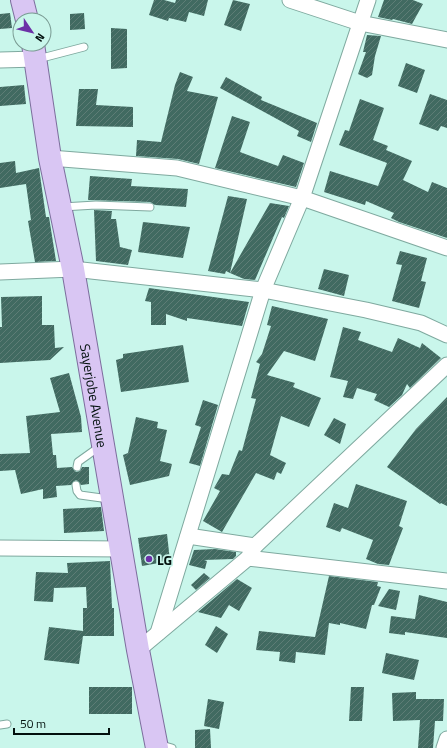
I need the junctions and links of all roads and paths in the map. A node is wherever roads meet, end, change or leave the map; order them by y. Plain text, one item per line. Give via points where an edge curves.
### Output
1 (22, 0) edge
2 (290, 0) edge
3 (368, 0) edge
4 (25, 12) edge
5 (360, 23) junction
6 (447, 40) edge
7 (84, 47) dead end
8 (52, 50) edge
9 (35, 52) edge
10 (0, 60) edge
11 (50, 158) junction
12 (302, 198) junction
13 (60, 207) junction
14 (150, 207) dead end
15 (447, 248) edge
16 (73, 269) junction
17 (0, 272) edge
18 (263, 290) junction
19 (447, 335) edge
20 (447, 365) edge
21 (104, 444) junction
22 (77, 467) dead end
23 (76, 485) dead end
24 (113, 500) junction
25 (188, 536) junction
26 (0, 548) edge
27 (122, 549) junction
28 (252, 552) junction
29 (447, 581) edge
30 (158, 633) junction
31 (138, 650) junction
32 (447, 739) edge
33 (162, 747) edge
34 (444, 748) edge

1 - 4 main road
2 - 5 street
3 - 5 street
5 - 6 street
5 - 12 street
7 - 8 lane
9 - 10 street
9 - 11 main road, Sayerjobe Avenue
11 - 12 street via 177,168
11 - 13 main road, Sayerjobe Avenue
12 - 15 street
12 - 18 street
13 - 14 lane
13 - 16 main road, Sayerjobe Avenue
16 - 17 street
16 - 18 street
16 - 21 main road, Sayerjobe Avenue
18 - 19 street via 366,310 421,324
18 - 25 street
20 - 28 street
21 - 22 lane via 78,462
21 - 24 main road, Sayerjobe Avenue
23 - 24 lane via 80,495
24 - 27 main road, Sayerjobe Avenue
25 - 28 street
25 - 30 street
26 - 27 street
27 - 31 main road, Sayerjobe Avenue
28 - 29 street
28 - 30 street
30 - 31 street
31 - 33 main road, Sayerjobe Avenue
32 - 34 street

